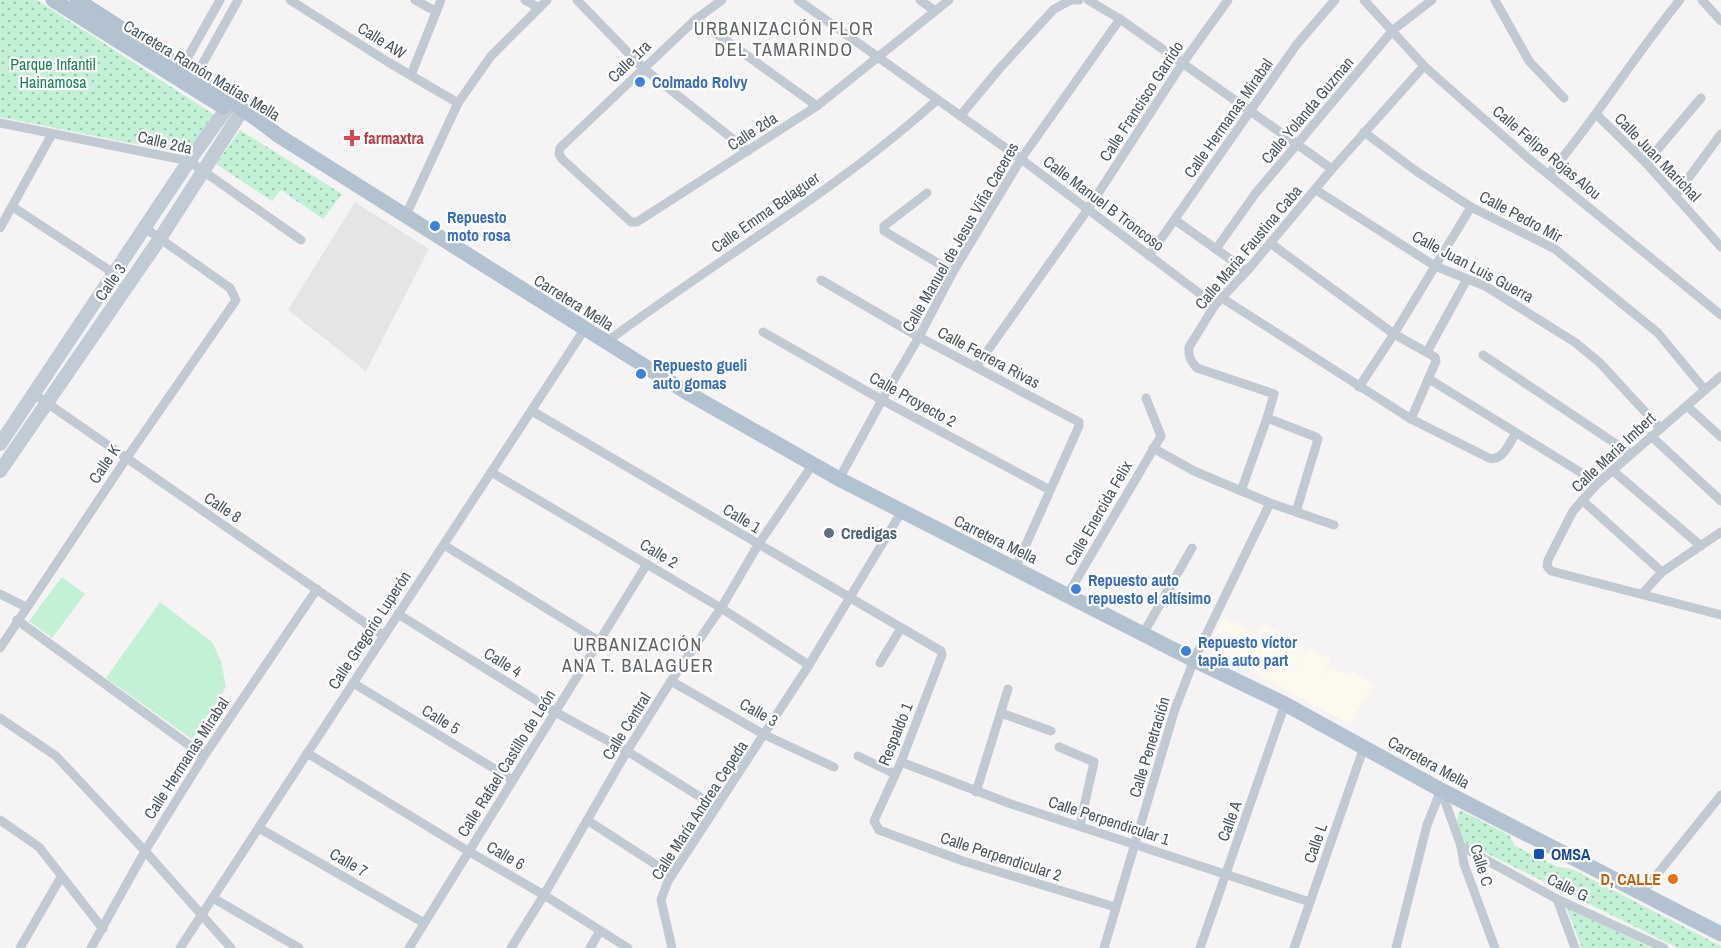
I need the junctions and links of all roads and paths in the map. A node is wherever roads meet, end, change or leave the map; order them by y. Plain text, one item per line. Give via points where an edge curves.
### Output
1 (53, 0) edge
2 (76, 0) edge
3 (220, 0) edge
4 (238, 0) edge
5 (290, 0) edge
6 (415, 0) edge
7 (441, 0) edge
8 (525, 0) edge
9 (547, 0) edge
10 (577, 0) edge
11 (722, 0) edge
12 (798, 0) edge
13 (920, 0) edge
14 (949, 0) edge
15 (1079, 0) edge
16 (1088, 0) edge
17 (1335, 0) edge
18 (1364, 0) edge
19 (1432, 0) edge
20 (1495, 0) edge
21 (1680, 0) edge
22 (1702, 0) edge
23 (1223, 2) edge
24 (301, 3) edge
25 (539, 8) junction
26 (435, 11) junction
27 (935, 11) junction
28 (696, 19) junction
29 (1120, 20) junction
30 (1721, 21) edge
31 (1393, 30) junction
32 (879, 57) junction
33 (1182, 64) junction
34 (1424, 66) junction
35 (644, 68) junction
36 (179, 73) junction
37 (411, 75) junction
38 (193, 82) junction
39 (1564, 98) dead end
40 (1701, 98) dead end
41 (937, 100) junction
42 (458, 103) junction
43 (818, 106) junction
44 (235, 109) junction
45 (1251, 111) junction
46 (1597, 115) junction
47 (960, 116) junction
48 (0, 123) edge
49 (1364, 132) junction
50 (52, 134) junction
51 (1721, 134) edge
52 (279, 136) joint
53 (1298, 144) junction
54 (748, 151) junction
55 (1021, 159) junction
56 (189, 161) junction
57 (1646, 163) junction
58 (203, 169) junction
59 (1332, 169) junction
60 (1549, 174) junction
61 (1316, 190) junction
62 (927, 193) dead end
63 (1676, 195) junction
64 (13, 207) junction
65 (1471, 207) junction
66 (1088, 209) junction
67 (405, 217) junction
68 (1175, 220) junction
69 (637, 222) joint
70 (1, 224) edge
71 (145, 228) junction
72 (159, 240) junction
73 (301, 240) dead end
74 (1270, 243) junction
75 (1721, 247) edge
76 (1216, 249) junction
77 (1149, 256) junction
78 (1435, 266) junction
79 (1247, 271) junction
80 (953, 272) junction
81 (115, 274) junction
82 (1467, 279) junction
83 (821, 280) dead end
84 (1218, 301) junction
85 (1721, 315) edge
86 (584, 330) junction
87 (763, 332) dead end
88 (1394, 334) junction
89 (919, 337) junction
90 (605, 343) junction
91 (1427, 352) junction
92 (1483, 355) dead end
93 (976, 367) junction
94 (1721, 376) edge
95 (1429, 379) junction
96 (1359, 387) junction
97 (1705, 390) junction
98 (34, 394) junction
99 (1146, 398) dead end
100 (882, 400) junction
101 (45, 403) junction
102 (1687, 406) junction
103 (532, 411) junction
104 (1267, 418) junction
105 (1411, 419) junction
106 (1660, 428) junction
107 (1516, 433) junction
108 (1651, 436) junction
109 (1721, 438) edge
110 (0, 443) edge
111 (1153, 447) junction
112 (13, 452) junction
113 (1631, 454) junction
114 (126, 459) junction
115 (813, 464) junction
116 (1612, 470) junction
117 (0, 471) edge
118 (491, 472) junction
119 (839, 479) junction
120 (1598, 483) junction
121 (1050, 490) junction
122 (1240, 491) junction
123 (1582, 500) junction
124 (1721, 501) edge
125 (1270, 503) junction
126 (902, 511) junction
127 (1296, 512) junction
128 (1334, 525) dead end
129 (1721, 532) edge
130 (444, 545) junction
131 (758, 545) junction
132 (1701, 546) junction
133 (1192, 548) dead end
134 (647, 564) junction
135 (1015, 569) junction
136 (1662, 572) junction
137 (317, 589) junction
138 (0, 594) edge
139 (1068, 594) junction
140 (1642, 594) junction
141 (850, 597) junction
142 (26, 607) junction
143 (721, 608) junction
144 (398, 614) junction
145 (1721, 614) edge
146 (17, 620) junction
147 (901, 628) junction
148 (1143, 634) junction
149 (384, 636) junction
150 (599, 642) junction
151 (0, 648) edge
152 (939, 648) joint
153 (1194, 660) junction
154 (880, 663) dead end
155 (809, 665) junction
156 (671, 681) junction
157 (353, 683) junction
158 (1008, 689) dead end
159 (1285, 704) junction
160 (555, 712) junction
161 (1001, 713) junction
162 (0, 718) edge
163 (1051, 731) dead end
164 (765, 735) junction
165 (1059, 747) dead end
166 (1364, 747) junction
167 (627, 751) junction
168 (307, 753) junction
169 (204, 756) junction
170 (858, 756) dead end
171 (901, 762) junction
172 (834, 767) dead end
173 (895, 774) junction
174 (513, 780) junction
175 (1441, 790) junction
176 (976, 792) junction
177 (1721, 795) edge
178 (716, 807) junction
179 (587, 820) junction
180 (1, 824) edge
181 (1080, 825) junction
182 (259, 828) junction
183 (879, 830) joint
184 (1135, 843) junction
185 (1461, 846) junction
186 (145, 851) junction
187 (468, 851) junction
188 (672, 875) junction
189 (1225, 876) junction
190 (61, 877) junction
191 (1642, 893) junction
192 (544, 895) junction
193 (213, 898) junction
194 (1557, 899) junction
195 (1310, 902) junction
196 (1115, 907) junction
197 (201, 916) junction
198 (424, 923) junction
199 (103, 929) junction
200 (600, 931) junction
201 (1721, 934) edge
202 (1661, 947) edge
203 (20, 948) edge
204 (91, 948) edge
205 (180, 948) edge
206 (231, 948) edge
207 (299, 948) edge
208 (409, 948) edge
209 (511, 948) edge
210 (590, 948) edge
211 (628, 948) edge
212 (672, 948) edge
213 (1104, 948) edge
214 (1200, 948) edge
215 (1294, 948) edge
216 (1396, 948) edge
217 (1495, 948) edge
218 (1575, 948) edge

1 - 36 main road, Carretera Ramón Matías Mella
2 - 36 main road, Carretera Ramón Matías Mella
3 - 36 street
4 - 38 street
5 - 24 street, Calle AW
6 - 26 street
7 - 26 street
8 - 25 street
9 - 25 street
10 - 35 street
11 - 28 street, Calle 1ra
12 - 32 street, Calle Manuel B Troncoso
13 - 27 street
14 - 27 street, Calle 2da
15 - 47 street via 1054,9
16 - 29 street
17 - 45 street, Calle Hermanas Mirabal via 1297,44
18 - 31 street, Calle Felipe Rojas Alou
19 - 31 street, Calle Yolanda Guzman
20 - 39 street via 1529,61
21 - 46 street
22 - 30 street
23 - 33 street, Calle Francisco Garrido
24 - 37 street, Calle AW
25 - 42 street via 491,56
26 - 37 street
27 - 32 street, Calle 2da
28 - 35 street, Calle 1ra
28 - 43 street
29 - 33 street
29 - 55 street, Calle Manuel de Jesus Viña Caceres
31 - 34 street, Calle Felipe Rojas Alou
31 - 53 street, Calle Yolanda Guzman
32 - 41 street, Calle Manuel B Troncoso
32 - 43 street, Calle 2da
33 - 45 street
33 - 66 street, Calle Francisco Garrido
34 - 49 street, Calle Maria Faustina Caba
34 - 60 street, Calle Felipe Rojas Alou
35 - 54 street
35 - 69 street, Calle 1ra via 560,148 559,154 631,222
36 - 38 main road, Carretera Ramón Matías Mella
37 - 42 street, Calle AW
38 - 44 main road, Carretera Ramón Matías Mella
40 - 57 street
41 - 47 street, Calle Manuel B Troncoso
41 - 90 street, Calle Emma Balaguer via 898,135 815,197
42 - 67 street
43 - 54 street, Calle 2da
44 - 52 main road, Carretera Ramón Matías Mella
44 - 56 street, Calle 3
44 - 58 street, Calle 3
45 - 53 street
45 - 68 street, Calle Hermanas Mirabal
46 - 57 street, Calle Juan Marichal
46 - 60 street
47 - 55 street, Calle Manuel B Troncoso
48 - 50 street, Calle 2da
49 - 59 street, Calle Maria Faustina Caba
49 - 65 street, Calle Pedro Mir
50 - 56 street, Calle 2da
50 - 64 street
51 - 63 street
52 - 67 main road, Carretera Mella
53 - 59 street
53 - 76 street, Calle Yolanda Guzman
54 - 69 street, Calle 2da
55 - 66 street, Calle Manuel B Troncoso
55 - 80 street, Calle Manuel de Jesus Viña Caceres
56 - 58 street, Calle 2da
56 - 71 street, Calle 3
57 - 63 street, Calle Juan Marichal
58 - 72 street, Calle 3
58 - 73 street, Calle 2da
59 - 61 street, Calle Maria Faustina Caba
60 - 85 street, Calle Felipe Rojas Alou
61 - 74 street, Calle Maria Faustina Caba
61 - 78 street, Calle Juan Luis Guerra
62 - 80 street via 884,226 884,231
63 - 75 street, Calle Juan Marichal
64 - 70 street
64 - 81 street
65 - 78 street
65 - 97 street, Calle Pedro Mir via 1555,249 1658,333
66 - 77 street, Calle Manuel B Troncoso
66 - 93 street, Calle Francisco Garrido
67 - 86 main road, Carretera Mella
68 - 76 street
68 - 77 street, Calle Hermanas Mirabal
71 - 72 street
71 - 81 street, Calle 3
72 - 101 street, Calle 3
72 - 114 street, Calle K via 230,288 236,300
74 - 79 street, Calle Maria Faustina Caba
74 - 88 street
76 - 79 street
77 - 84 street, Calle Manuel B Troncoso
78 - 82 street, Calle Juan Luis Guerra
78 - 88 street
79 - 84 street, Calle Maria Faustina Caba
80 - 89 street, Calle Manuel de Jesus Viña Caceres
81 - 98 street, Calle 3
82 - 91 street
82 - 106 street, Calle Juan Luis Guerra via 1485,286 1576,343 1600,363
83 - 89 street, Calle Ferrera Rivas
84 - 96 street, Calle Manuel B Troncoso
84 - 104 street, Calle Maria Faustina Caba via 1189,347 1191,362 1197,368 1273,392
86 - 90 main road, Carretera Mella
86 - 103 street, Calle Gregorio Luperón
87 - 100 street, Calle Proyecto 2
88 - 91 street
88 - 96 street
89 - 93 street, Calle Ferrera Rivas
89 - 100 street, Calle Manuel de Jesus Viña Caceres
90 - 115 main road, Carretera Mella
91 - 95 street via 1436,360
92 - 113 street
93 - 121 street, Calle Ferrera Rivas via 1079,422
94 - 97 street, Calle Maria Imbert
95 - 105 street
95 - 107 street
96 - 105 street, Calle Manuel B Troncoso
97 - 102 street, Calle Maria Imbert
98 - 101 street, Calle 8
98 - 110 street, Calle 3
99 - 111 street via 1161,434
100 - 119 street, Calle Manuel de Jesus Viña Caceres
100 - 121 street, Calle Proyecto 2
101 - 112 street, Calle 3
101 - 114 street, Calle 8
102 - 106 street, Calle Maria Imbert
102 - 109 street
103 - 118 street, Calle Gregorio Luperón
103 - 131 street, Calle 1
104 - 122 street, Calle Maria Faustina Caba
104 - 127 street via 1318,440
105 - 107 street, Calle Manuel B Troncoso via 1495,460
106 - 108 street, Calle Maria Imbert
107 - 120 street
108 - 113 street, Calle Maria Imbert
108 - 124 street
110 - 112 street
111 - 122 street
111 - 139 street, Calle Enercida Felix
112 - 117 street, Calle 3
113 - 116 street, Calle Maria Imbert
114 - 137 street, Calle 8
114 - 142 street, Calle K
115 - 119 main road, Carretera Mella
115 - 131 street, Calle Central
116 - 120 street, Calle Maria Imbert
116 - 132 street
118 - 130 street, Calle Gregorio Luperón
118 - 134 street, Calle 2
119 - 126 main road, Carretera Mella
120 - 123 street, Calle Maria Imbert
121 - 135 street
122 - 125 street
123 - 136 street
123 - 140 street, Calle Maria Imbert via 1547,566 1551,571
125 - 127 street
125 - 153 street, Calle Penetración
126 - 135 main road, Carretera Mella
126 - 141 street, Calle María Andrea Cepeda
127 - 128 street
129 - 132 street
130 - 144 street, Calle Gregorio Luperón
130 - 150 street
131 - 141 street, Calle 1
131 - 143 street, Calle Central
132 - 136 street
133 - 148 street
134 - 143 street, Calle 2
134 - 150 street, Calle Rafael Castillo de León
135 - 139 main road, Carretera Mella
136 - 140 street
137 - 149 street, Calle 8
137 - 169 street, Calle Hermanas Mirabal
138 - 142 street
139 - 148 main road, Carretera Mella
140 - 145 street
141 - 147 street, Calle 1
141 - 155 street, Calle María Andrea Cepeda
142 - 146 street, Calle K
143 - 155 street, Calle 2
143 - 156 street, Calle Central
144 - 149 street, Calle Gregorio Luperón
144 - 160 street, Calle 4
146 - 151 street, Calle K
146 - 169 street
147 - 152 street, Calle 1
147 - 154 street
148 - 153 main road, Carretera Mella
149 - 157 street, Calle Gregorio Luperón
150 - 160 street, Calle Rafael Castillo de León
152 - 171 street, Respaldo 1 via 942,655
153 - 159 main road, Carretera Mella
153 - 184 street, Calle Penetración via 1175,709
155 - 164 street, Calle María Andrea Cepeda
156 - 164 street, Calle 3
156 - 167 street, Calle Central
157 - 168 street, Calle Gregorio Luperón
157 - 174 street, Calle 5
158 - 161 street
159 - 166 main road, Carretera Mella
159 - 189 street, Calle A
160 - 167 street, Calle 4
160 - 174 street, Calle Rafael Castillo de León
161 - 163 street
161 - 176 street
162 - 186 street via 56,756
164 - 172 street, Calle 3
164 - 178 street, Calle María Andrea Cepeda
165 - 181 street via 1095,764
166 - 175 main road, Carretera Mella
166 - 195 street, Calle L
167 - 178 street, Calle 4
167 - 179 street, Calle Central
168 - 182 street, Calle Gregorio Luperón
168 - 187 street, Calle 6
169 - 186 street, Calle Hermanas Mirabal
170 - 173 street
171 - 173 street, Respaldo 1
171 - 176 street, Calle Perpendicular 1
173 - 183 street, Respaldo 1 via 874,821
174 - 187 street, Calle Rafael Castillo de León
175 - 185 street, Calle C
175 - 191 main road, Carretera Mella
175 - 216 street via 1427,825
176 - 181 street, Calle Perpendicular 1
177 - 191 street
178 - 188 street, Calle María Andrea Cepeda
179 - 188 street
179 - 192 street, Calle Central
180 - 190 street via 39,847
181 - 184 street, Calle Perpendicular 1
182 - 193 street, Calle Gregorio Luperón
182 - 198 street, Calle 7
183 - 196 street, Calle Perpendicular 2 via 963,861
184 - 189 street, Calle Perpendicular 1
184 - 196 street, Calle Penetración
185 - 194 street, Calle G
185 - 217 street, Calle C
186 - 197 street
186 - 199 street, Calle Hermanas Mirabal
187 - 192 street, Calle 6
187 - 198 street, Calle Rafael Castillo de León
188 - 212 street, Calle María Andrea Cepeda via 661,900
189 - 195 street, Calle Perpendicular 1
189 - 214 street, Calle A
190 - 199 street
190 - 203 street
191 - 201 main road, Carretera Mella
192 - 200 street, Calle 6
192 - 209 street, Calle Central
193 - 197 street, Calle Gregorio Luperón
193 - 207 street
194 - 202 street, Calle G
194 - 218 street
195 - 215 street, Calle L
196 - 213 street, Calle Penetración
197 - 205 street, Calle Gregorio Luperón
197 - 206 street
198 - 208 street, Calle Rafael Castillo de León
199 - 204 street, Calle Hermanas Mirabal
200 - 210 street
200 - 211 street, Calle 6

